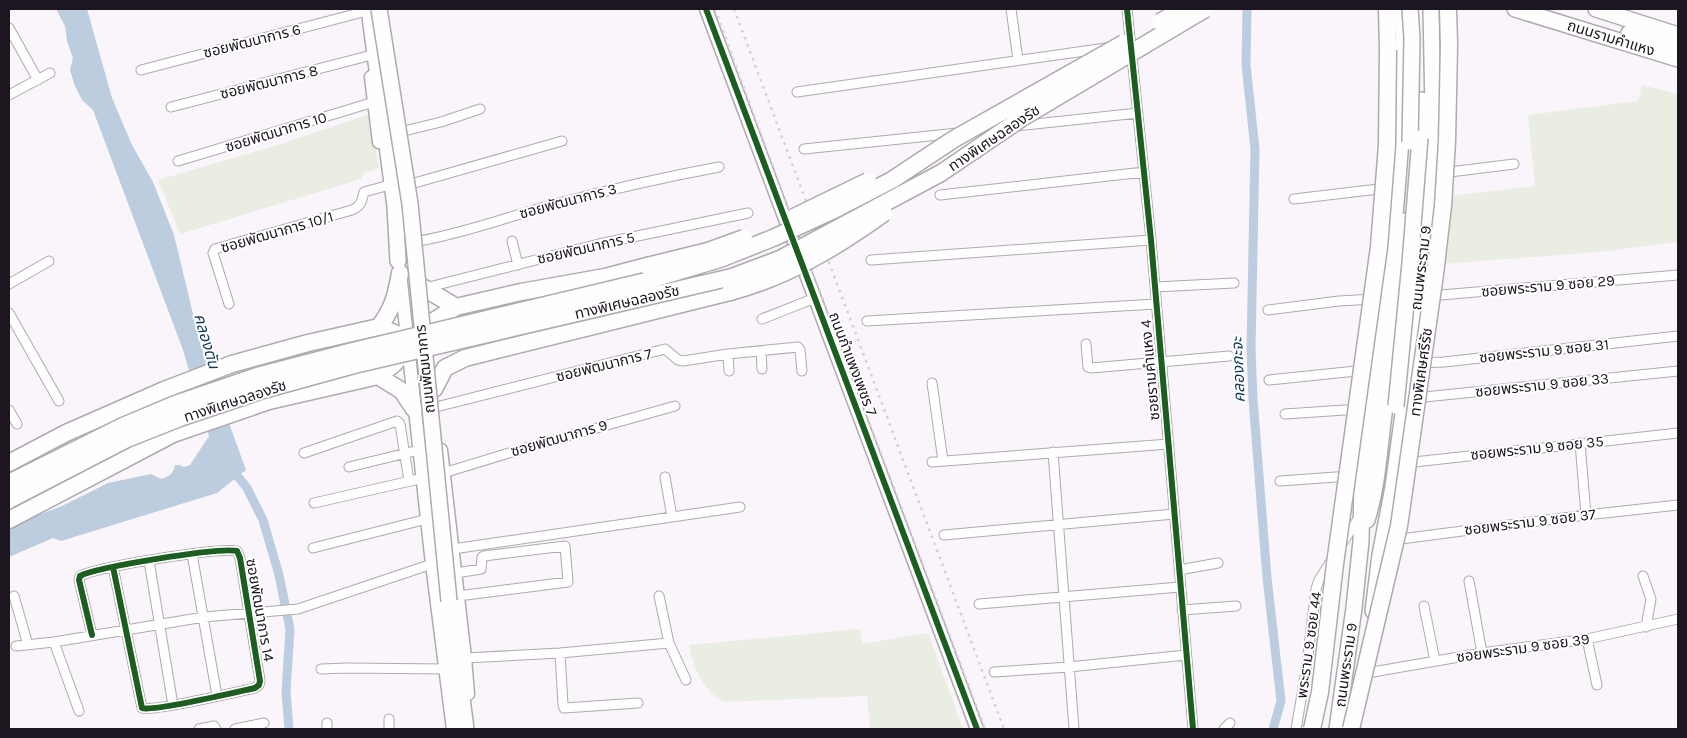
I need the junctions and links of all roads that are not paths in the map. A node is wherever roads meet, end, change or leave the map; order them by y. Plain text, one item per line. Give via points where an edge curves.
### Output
1 (379, 9) edge
2 (386, 9) edge
3 (706, 9) edge
4 (1011, 9) edge
5 (1126, 9) edge
6 (1183, 9) edge
7 (1205, 9) edge
8 (1387, 9) edge
9 (1394, 9) edge
10 (1402, 9) edge
11 (1410, 9) edge
12 (1420, 9) edge
13 (1431, 9) edge
14 (1449, 9) edge
15 (1515, 9) edge
16 (1549, 9) edge
17 (1596, 9) edge
18 (365, 10) edge
19 (1678, 25) edge
20 (9, 28) edge
21 (1678, 35) edge
22 (1403, 36) junction
23 (1432, 41) junction
24 (1130, 45) junction
25 (1678, 48) edge
26 (1678, 59) edge
27 (373, 60) junction
28 (1018, 60) junction
29 (141, 70) dead end
30 (50, 74) dead end
31 (38, 80) junction
32 (797, 92) dead end
33 (9, 96) edge
34 (374, 102) junction
35 (170, 108) dead end
36 (480, 109) dead end
37 (1138, 113) junction
38 (404, 132) junction
39 (954, 139) junction
40 (562, 141) dead end
41 (1432, 144) junction
42 (804, 149) dead end
43 (1401, 150) junction
44 (178, 162) dead end
45 (1514, 164) dead end
46 (719, 167) dead end
47 (1144, 172) junction
48 (941, 173) junction
49 (1430, 175) junction
50 (411, 184) junction
51 (386, 186) junction
52 (1398, 187) junction
53 (940, 194) dead end
54 (1294, 199) dead end
55 (748, 213) dead end
56 (512, 240) dead end
57 (1151, 240) junction
58 (419, 241) junction
59 (871, 260) dead end
60 (49, 261) dead end
61 (518, 265) junction
62 (399, 267) junction
63 (1678, 275) edge
64 (1234, 282) dead end
65 (9, 284) edge
66 (1155, 287) junction
67 (424, 288) junction
68 (1418, 297) junction
69 (815, 298) junction
70 (1384, 299) junction
71 (229, 304) dead end
72 (1156, 304) junction
73 (456, 307) junction
74 (1268, 310) dead end
75 (9, 313) edge
76 (762, 319) dead end
77 (867, 321) dead end
78 (427, 325) junction
79 (372, 329) junction
80 (1678, 336) edge
81 (405, 344) junction
82 (1086, 344) dead end
83 (430, 349) junction
84 (761, 351) junction
85 (728, 354) junction
86 (1229, 356) dead end
87 (465, 358) junction
88 (1162, 362) junction
89 (1410, 363) junction
90 (762, 369) dead end
91 (1377, 369) junction
92 (729, 371) dead end
93 (802, 371) dead end
94 (1678, 371) edge
95 (377, 376) junction
96 (1269, 380) dead end
97 (932, 383) dead end
98 (434, 389) junction
99 (60, 401) dead end
100 (1389, 405) junction
101 (436, 406) junction
102 (675, 406) dead end
103 (414, 408) junction
104 (9, 410) edge
105 (1285, 414) dead end
106 (17, 424) dead end
107 (1678, 433) edge
108 (1580, 443) junction
109 (1169, 444) junction
110 (419, 450) junction
111 (1053, 452) junction
112 (304, 453) dead end
113 (404, 454) junction
114 (932, 462) dead end
115 (943, 462) junction
116 (9, 463) edge
117 (1396, 464) junction
118 (349, 467) dead end
119 (444, 473) junction
120 (1362, 475) junction
121 (666, 477) dead end
122 (422, 479) junction
123 (409, 481) junction
124 (1280, 481) dead end
125 (9, 483) edge
126 (9, 500) edge
127 (314, 503) dead end
128 (1678, 505) edge
129 (740, 507) dead end
130 (1174, 514) junction
131 (1362, 514) junction
132 (1586, 515) junction
133 (672, 517) junction
134 (427, 519) junction
135 (9, 520) edge
136 (1058, 524) junction
137 (944, 535) dead end
138 (1361, 541) junction
139 (313, 548) dead end
140 (1382, 548) junction
141 (453, 549) junction
142 (192, 554) junction
143 (149, 561) junction
144 (1218, 563) dead end
145 (432, 564) junction
146 (113, 567) junction
147 (1179, 570) junction
148 (456, 573) junction
149 (1643, 576) dead end
150 (1469, 580) dead end
151 (1180, 587) junction
152 (14, 596) dead end
153 (659, 596) dead end
154 (1064, 597) junction
155 (453, 598) junction
156 (979, 604) dead end
157 (1236, 606) dead end
158 (1424, 606) dead end
159 (1182, 610) junction
160 (248, 613) junction
161 (204, 617) junction
162 (1678, 619) edge
163 (160, 624) junction
164 (1646, 627) junction
165 (126, 630) junction
166 (92, 635) junction
167 (1587, 639) junction
168 (54, 642) junction
169 (668, 643) junction
170 (28, 644) junction
171 (16, 646) dead end
172 (560, 653) junction
173 (1482, 653) junction
174 (1186, 655) junction
175 (465, 658) junction
176 (1435, 661) junction
177 (1069, 667) junction
178 (321, 669) dead end
179 (444, 669) junction
180 (994, 672) dead end
181 (1367, 673) junction
182 (686, 680) dead end
183 (1597, 685) dead end
184 (217, 696) junction
185 (638, 703) dead end
186 (173, 705) junction
187 (78, 711) dead end
188 (389, 719) dead end
189 (264, 723) dead end
190 (199, 729) edge
191 (216, 729) edge
192 (235, 729) edge
193 (389, 729) edge
194 (453, 729) edge
195 (466, 729) edge
196 (470, 729) edge
197 (977, 729) edge
198 (1074, 729) edge
199 (1193, 729) edge
200 (1296, 729) edge
201 (1312, 729) edge
202 (1337, 729) edge
203 (1351, 729) edge
204 (1359, 729) edge

1 - 155 main road, ถนนพัฒนาการ, bridge via 410,204
2 - 38 main road, ถนนพัฒนาการ
3 - 69 main road, ถนนกำแพงเพชร 7
4 - 28 street
5 - 24 street, ซอยรามคำแหง 4
6 - 39 highway, ทางพิเศษฉลองรัช, bridge
7 - 48 highway, ทางพิเศษฉลองรัช, bridge via 1025,116
8 - 201 highway, bridge via 1387,144 1379,247 1320,692
9 - 22 main road
10 - 22 main road, ถนนพระราม 9
11 - 100 main road, ถนนพระราม 9, bridge via 1410,142
12 - 100 main road, ถนนพระราม 9, bridge via 1422,111 1411,253
13 - 23 main road, ถนนพระราม 9
14 - 23 main road
14 - 203 highway, ทางพิเศษศรีรัช, bridge via 1447,141 1435,274 1399,526
15 - 26 main road, ถนนรามคำแหง
16 - 25 main road
17 - 21 main road, ถนนรามคำแหง
18 - 27 main road, ถนนพัฒนาการ
18 - 29 street, ซอยพัฒนาการ 6
19 - 21 street
20 - 31 street
22 - 43 main road, ถนนพระราม 9
23 - 41 main road, ถนนพระราม 9
24 - 28 street
24 - 37 street, ซอยรามคำแหง 4
27 - 34 main road, ถนนพัฒนาการ
27 - 35 street, ซอยพัฒนาการ 8
27 - 62 main road, ถนนพัฒนาการ via 395,206
28 - 32 street
30 - 31 street
31 - 33 street
34 - 44 street, ซอยพัฒนาการ 10
34 - 51 main road, ถนนพัฒนาการ
36 - 38 street
37 - 42 street
37 - 47 street, ซอยรามคำแหง 4
38 - 50 main road, ถนนพัฒนาการ
39 - 73 highway, bridge via 765,231 708,251 605,277
39 - 125 highway, ทางพิเศษฉลองรัช, bridge via 892,180 836,209 720,259 646,281 257,376 123,426
40 - 50 street
41 - 43 main road via 1415,138
41 - 49 main road, ถนนพระราม 9
43 - 52 main road, ถนนพระราม 9
45 - 49 street
46 - 58 street, ซอยพัฒนาการ 3 via 642,182
47 - 53 street
47 - 57 street, ซอยรามคำแหง 4
48 - 87 highway, bridge via 845,241 759,284
48 - 126 highway, ทางพิเศษฉลองรัช, bridge via 780,259 732,277 354,365 263,390 127,439
49 - 68 main road, ถนนพระราม 9 via 1426,244
50 - 58 main road, ถนนพัฒนาการ
51 - 62 main road, ถนนพัฒนาการ
51 - 71 street, ซอยพัฒนาการ 10/1 via 364,192 362,203 352,210 215,250 213,253
52 - 54 street
52 - 70 main road, ถนนพระราม 9
55 - 61 street, ซอยพัฒนาการ 5 via 599,244
56 - 61 street
57 - 59 street
57 - 66 street, ซอยรามคำแหง 4
58 - 67 main road, ถนนพัฒนาการ
60 - 65 street
61 - 67 street, ซอยพัฒนาการ 5
62 - 79 highway via 391,310
62 - 81 main road, ถนนพัฒนาการ
63 - 68 street, ซอยพระราม 9 ซอย 29
64 - 66 street
66 - 72 street, ซอยรามคำแหง 4
67 - 73 highway
67 - 78 main road, ถนนพัฒนาการ
68 - 89 main road, ถนนพระราม 9
69 - 76 street
69 - 197 main road, ถนนกำแพงเพชร 7
70 - 74 street
70 - 91 main road, ถนนพระราม 9
72 - 77 street
72 - 88 street, ซอยรามคำแหง 4
73 - 78 highway
75 - 99 street
78 - 81 main road
78 - 83 main road, ถนนพัฒนาการ
79 - 81 highway
79 - 95 highway
79 - 116 highway via 232,364 66,433
80 - 89 street, ซอยพระราม 9 ซอย 31
81 - 83 main road
81 - 95 highway
81 - 103 main road, ถนนพัฒนาการ
82 - 88 street via 1087,363 1091,368
83 - 87 highway
83 - 98 main road, ถนนพัฒนาการ
84 - 85 street, ซอยพัฒนาการ 7
84 - 90 street
84 - 93 street, ซอยพัฒนาการ 7 via 799,348
85 - 92 street
85 - 101 street, ซอยพัฒนาการ 7 via 684,361 665,349
86 - 88 street
87 - 98 highway via 445,368
88 - 109 street, ซอยรามคำแหง 4
89 - 100 main road, ถนนพระราม 9
91 - 96 street
91 - 100 main road, ถนนพระราม 9
94 - 100 street, ซอยพระราม 9 ซอย 33
95 - 103 highway via 402,391
95 - 135 highway via 269,401 173,434
97 - 115 street
98 - 101 main road, ถนนพัฒนาการ
100 - 105 street, ซอยพระราม 9 ซอย 33
100 - 117 main road, ถนนพระราม 9
100 - 120 main road, ถนนพระราม 9
100 - 138 main road, ถนนพระราม 9 via 1372,503
100 - 140 main road, ถนนพระราม 9
101 - 119 main road, ถนนพัฒนาการ
102 - 119 street, ซอยพัฒนาการ 9
103 - 110 main road, ถนนพัฒนาการ
104 - 106 street
107 - 108 street, ซอยพระราม 9 ซอย 35
108 - 117 street, ซอยพระราม 9 ซอย 35
108 - 132 street
109 - 111 street
109 - 130 street, ซอยรามคำแหง 4
110 - 113 street
110 - 122 main road, ถนนพัฒนาการ
111 - 115 street
111 - 136 street
112 - 113 street via 397,421
113 - 118 street
113 - 123 street
114 - 115 street
117 - 140 main road, ถนนพระราม 9
119 - 122 street, ซอยพัฒนาการ 9
119 - 141 main road, ถนนพัฒนาการ
120 - 124 street
120 - 131 main road, ถนนพระราม 9
121 - 133 street
122 - 123 street, ซอยพัฒนาการ 9
122 - 134 main road, ถนนพัฒนาการ
123 - 127 street, ซอยพัฒนาการ 9
128 - 132 street, ซอยพระราม 9 ซอย 37
129 - 133 street
130 - 136 street
130 - 147 street, ซอยรามคำแหง 4
131 - 138 main road, ถนนพระราม 9
131 - 200 street, พระราม 9 ซอย 44 via 1316,589
132 - 140 street, ซอยพระราม 9 ซอย 37
133 - 141 street
134 - 139 street
134 - 145 main road, ถนนพัฒนาการ
136 - 137 street
136 - 154 street
138 - 202 main road, ถนนพระราม 9
140 - 181 main road, ถนนพระราม 9
141 - 148 main road, ถนนพัฒนาการ
142 - 143 street, ซอยพัฒนาการ 14
142 - 160 street, ซอยพัฒนาการ 14 via 237,551
142 - 161 street
143 - 146 street, ซอยพัฒนาการ 14
143 - 163 street
144 - 147 street
145 - 160 street, ซอยพัฒนาการ 14 via 298,609
145 - 179 main road, ถนนพัฒนาการ
146 - 165 street, ซอยพัฒนาการ 14
146 - 166 street, ซอยพัฒนาการ 14 via 80,576
147 - 151 street, ซอยรามคำแหง 4
148 - 155 main road, ถนนพัฒนาการ
148 - 155 street via 481,569 484,556 565,546 568,582
149 - 164 street via 1651,599
150 - 173 street
151 - 154 street
151 - 159 street, ซอยรามคำแหง 4
152 - 170 street
153 - 169 street
154 - 156 street
154 - 177 street
155 - 175 main road, ถนนพัฒนาการ
155 - 195 main road, ถนนพัฒนาการ
157 - 159 street
158 - 176 street
159 - 174 street, ซอยรามคำแหง 4
160 - 161 street, ซอยพัฒนาการ 14
160 - 184 street, ซอยพัฒนาการ 14 via 259,685
161 - 163 street, ซอยพัฒนาการ 14
161 - 184 street
162 - 164 street, ซอยพระราม 9 ซอย 39
163 - 165 street, ซอยพัฒนาการ 14
163 - 186 street
164 - 167 street, ซอยพระราม 9 ซอย 39
165 - 166 street, ซอยพัฒนาการ 14
165 - 186 street, ซอยพัฒนาการ 14 via 142,708
166 - 168 street, ซอยพัฒนาการ 14
167 - 173 street, ซอยพระราม 9 ซอย 39
167 - 183 street
168 - 170 street, ซอยพัฒนาการ 14
168 - 187 street
169 - 172 street
169 - 182 street
170 - 171 street, ซอยพัฒนาการ 14
172 - 175 street
172 - 185 street via 564,708
173 - 176 street, ซอยพระราม 9 ซอย 39
174 - 177 street
174 - 199 street, ซอยรามคำแหง 4
175 - 196 main road, ถนนพัฒนาการ
176 - 181 street, ซอยพระราม 9 ซอย 39
177 - 180 street
177 - 198 street
178 - 179 street
179 - 194 main road, ถนนพัฒนาการ
181 - 204 main road, ถนนพระราม 9
184 - 186 street, ซอยพัฒนาการ 14
188 - 193 street
189 - 192 street
190 - 191 street via 212,726

